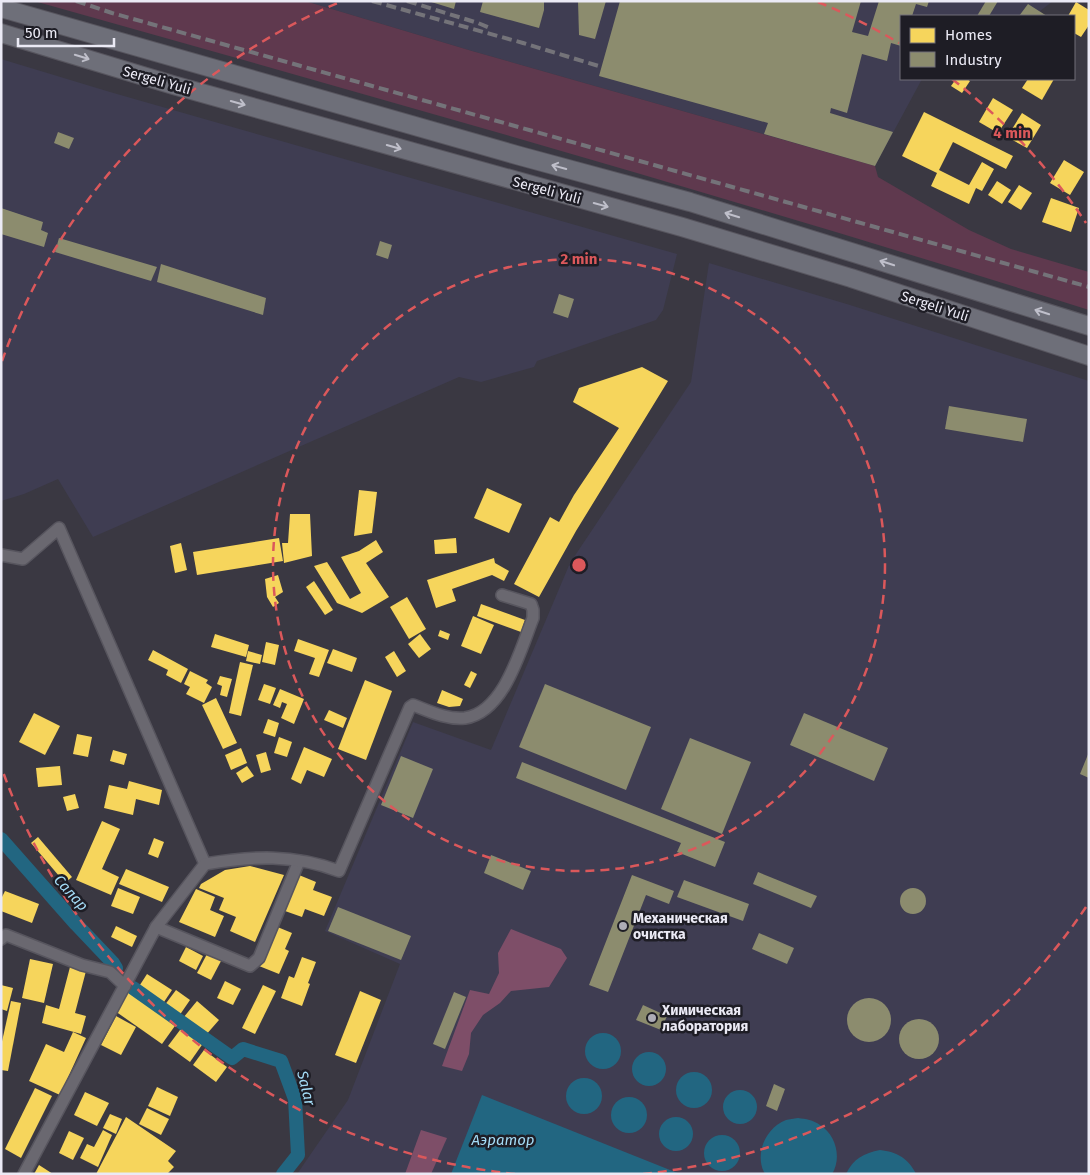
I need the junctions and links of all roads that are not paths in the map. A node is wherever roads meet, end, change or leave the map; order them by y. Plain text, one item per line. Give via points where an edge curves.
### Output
1 (1, 8) edge
2 (1, 34) edge
3 (1089, 326) edge
4 (1089, 356) edge
5 (1, 555) edge
6 (502, 595) dead end
7 (298, 862) junction
8 (205, 864) junction
9 (156, 927) junction
10 (1, 939) edge
11 (125, 986) junction
12 (24, 1174) edge

3 -> 1 main road, Sergeli Yuli via 690,202
2 -> 4 main road, Sergeli Yuli via 682,227
5 - 8 street via 23,559 59,528
6 - 7 street via 531,604 533,618 497,699 482,713 464,718 442,716 411,706 339,871 324,865
7 - 8 street via 290,858 259,857
7 - 9 street via 259,958 250,966
8 - 9 street
9 - 11 street
10 - 11 street via 6,935 82,965 110,972
11 - 12 street

